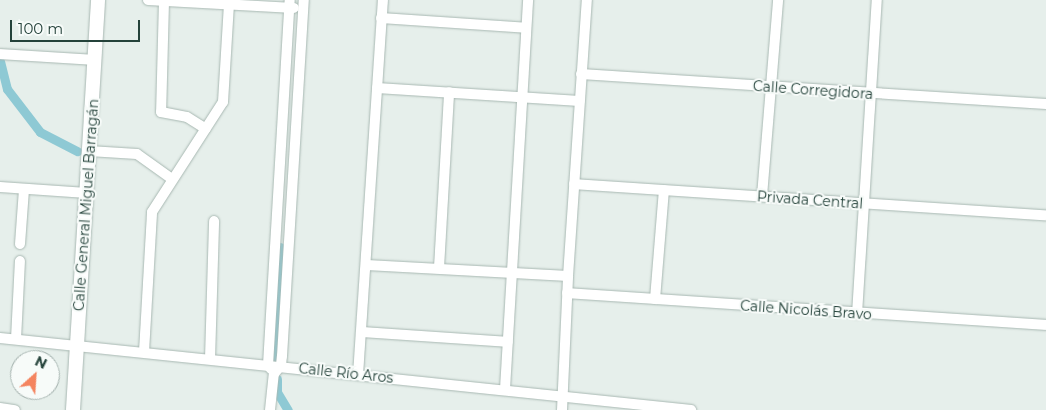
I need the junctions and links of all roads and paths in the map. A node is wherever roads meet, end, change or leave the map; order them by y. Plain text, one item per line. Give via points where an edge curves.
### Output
1 (98, 0) edge
2 (148, 0) edge
3 (382, 0) edge
4 (528, 0) edge
5 (587, 0) edge
6 (778, 0) edge
7 (877, 0) edge
8 (164, 1) edge
9 (229, 4) junction
10 (290, 4) edge
11 (304, 4) edge
12 (381, 18) junction
13 (526, 28) junction
14 (1, 54) edge
15 (95, 60) junction
16 (581, 74) junction
17 (771, 87) junction
18 (377, 88) junction
19 (449, 92) junction
20 (870, 94) junction
21 (522, 97) junction
22 (580, 100) junction
23 (1046, 104) edge
24 (206, 129) junction
25 (282, 133) junction
26 (296, 134) junction
27 (89, 151) junction
28 (172, 179) junction
29 (574, 184) junction
30 (0, 187) edge
31 (24, 189) junction
32 (664, 190) junction
33 (87, 193) junction
34 (762, 196) junction
35 (863, 203) junction
36 (1046, 215) edge
37 (214, 221) dead end
38 (276, 229) junction
39 (290, 230) junction
40 (20, 244) dead end
41 (20, 261) dead end
42 (367, 265) junction
43 (439, 268) junction
44 (512, 273) junction
45 (568, 276) junction
46 (567, 293) junction
47 (654, 300) junction
48 (857, 314) junction
49 (1046, 325) edge
50 (362, 332) junction
51 (0, 338) edge
52 (16, 339) junction
53 (508, 342) junction
54 (77, 344) junction
55 (144, 352) junction
56 (210, 358) junction
57 (281, 365) junction
58 (271, 369) junction
59 (358, 375) junction
60 (505, 389) junction
61 (563, 396) junction
62 (0, 408) edge
63 (15, 410) edge
64 (72, 410) edge
65 (270, 410) edge
66 (562, 410) edge
67 (691, 410) edge

1 - 15 main road, Calle General Miguel Barragán
2 - 8 street
3 - 12 street
4 - 13 street
5 - 16 street
6 - 17 street
7 - 20 street
8 - 9 street
8 - 24 street via 161,112 186,117
9 - 10 street
9 - 24 street via 224,99
10 - 11 street
10 - 25 street
11 - 26 street
12 - 13 street
12 - 18 street
13 - 21 street
14 - 15 street
15 - 27 main road, Calle General Miguel Barragán
16 - 17 street, Calle Corregidora
16 - 22 street
17 - 20 street, Calle Corregidora
17 - 34 street
18 - 19 street
18 - 42 street
19 - 21 street
19 - 43 street
20 - 23 street, Calle Corregidora
20 - 35 street
21 - 22 street
21 - 44 street
22 - 29 street
24 - 28 street
25 - 26 street
25 - 38 street
26 - 39 street
27 - 28 street via 137,154
27 - 33 main road, Calle General Miguel Barragán
28 - 55 street via 152,217
29 - 32 street, Privada Central
29 - 45 street
30 - 31 street
31 - 33 street
31 - 40 street
32 - 34 street, Privada Central
32 - 47 street
33 - 54 main road, Calle General Miguel Barragán
34 - 35 street, Privada Central
35 - 36 street, Privada Central
35 - 48 street
37 - 56 street
38 - 39 street
38 - 58 street
39 - 57 street
41 - 52 street
42 - 43 street
42 - 50 street
43 - 44 street
44 - 45 street
44 - 53 street
45 - 46 street
46 - 47 street, Calle Nicolás Bravo
46 - 61 street
47 - 48 street, Calle Nicolás Bravo
48 - 49 street, Calle Nicolás Bravo
50 - 53 street
50 - 59 street
51 - 52 street, Calle Río Aros
52 - 54 street, Calle Río Aros
53 - 60 street
54 - 55 street, Calle Río Aros
54 - 64 main road, Calle General Miguel Barragán
55 - 56 street, Calle Río Aros
56 - 58 street, Calle Río Aros
57 - 58 street, Calle Río Aros
57 - 59 street, Calle Río Aros
58 - 65 street
59 - 60 street, Calle Río Aros
60 - 61 street, Calle Río Aros
61 - 66 street
61 - 67 street, Calle Río Aros
62 - 63 street

